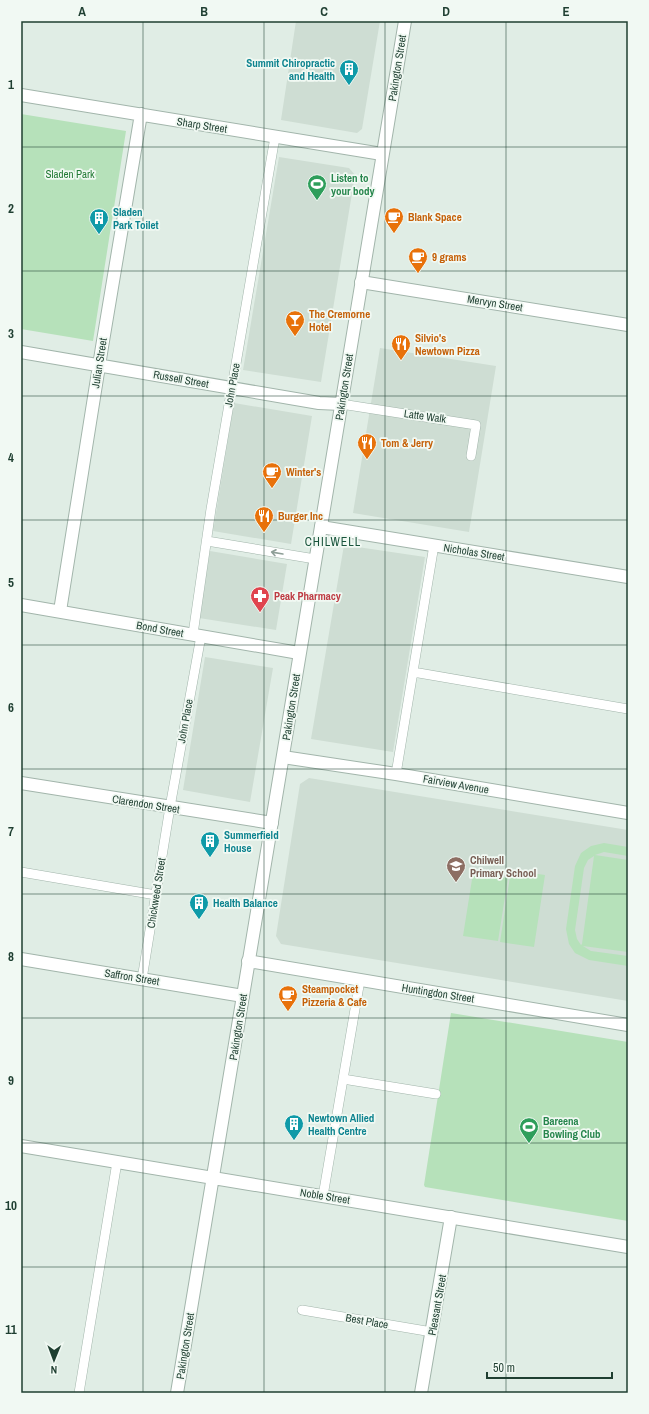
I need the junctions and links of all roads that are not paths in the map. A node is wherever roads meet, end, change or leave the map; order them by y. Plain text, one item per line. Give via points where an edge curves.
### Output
1 (405, 21) edge
2 (21, 95) edge
3 (140, 114) junction
4 (275, 137) junction
5 (382, 154) junction
6 (361, 282) junction
7 (628, 325) edge
8 (21, 352) edge
9 (99, 365) junction
10 (232, 387) junction
11 (341, 404) junction
12 (471, 456) dead end
13 (321, 527) junction
14 (207, 541) junction
15 (434, 545) junction
16 (316, 559) junction
17 (628, 577) edge
18 (21, 605) edge
19 (60, 611) junction
20 (197, 635) junction
21 (299, 653) junction
22 (413, 672) junction
23 (628, 709) edge
24 (283, 757) junction
25 (396, 774) junction
26 (21, 784) edge
27 (170, 807) junction
28 (628, 813) edge
29 (272, 823) junction
30 (21, 872) edge
31 (156, 895) junction
32 (21, 959) edge
33 (248, 961) junction
34 (142, 979) junction
35 (360, 980) junction
36 (243, 996) junction
37 (628, 1025) edge
38 (343, 1079) junction
39 (436, 1094) dead end
40 (21, 1146) edge
41 (117, 1162) junction
42 (213, 1178) junction
43 (323, 1196) junction
44 (451, 1217) junction
45 (628, 1247) edge
46 (302, 1310) dead end
47 (432, 1332) junction
48 (79, 1393) edge
49 (177, 1393) edge
50 (421, 1393) edge

1 - 5 street, Pakington Street
2 - 3 street, Sharp Street
3 - 4 street, Sharp Street
3 - 9 street, Julian Street
4 - 5 street, Sharp Street
4 - 10 lane, John Place
5 - 6 street, Pakington Street
6 - 7 street, Mervyn Street
6 - 11 street, Pakington Street
8 - 9 street, Russell Street
9 - 10 street, Russell Street
9 - 19 street, Julian Street
10 - 11 street, Russell Street via 319,403
10 - 14 lane, John Place
11 - 12 lane, Latte Walk via 476,424
11 - 13 street, Pakington Street
13 - 15 street, Nicholas Street
13 - 16 street, Pakington Street
16 -> 14 lane
14 - 20 lane, John Place
15 - 17 street, Nicholas Street
15 - 22 lane
16 - 21 street, Pakington Street
18 - 19 street, Bond Street
19 - 20 street, Bond Street
20 - 21 street, Bond Street
20 - 27 lane, John Place
21 - 24 street, Pakington Street
22 - 23 lane
22 - 25 lane
24 - 25 street, Fairview Avenue
24 - 29 street, Pakington Street
25 - 28 street, Fairview Avenue
26 - 27 street, Clarendon Street
27 - 29 street, Clarendon Street
27 - 31 lane, Chickweed Street
29 - 33 street, Pakington Street
30 - 31 lane
31 - 34 lane, Chickweed Street
32 - 34 street, Saffron Street
33 - 35 street, Huntingdon Street
33 - 36 street, Pakington Street
34 - 36 street, Saffron Street
35 - 37 street, Huntingdon Street
35 - 38 lane
36 - 42 street, Pakington Street
38 - 39 lane
38 - 43 lane
40 - 41 street, Noble Street
41 - 42 street, Noble Street
41 - 48 lane
42 - 43 street, Noble Street
42 - 49 street, Pakington Street
43 - 44 street, Noble Street
44 - 45 street, Noble Street
44 - 47 street, Pleasant Street
46 - 47 lane, Best Place
47 - 50 street, Pleasant Street

